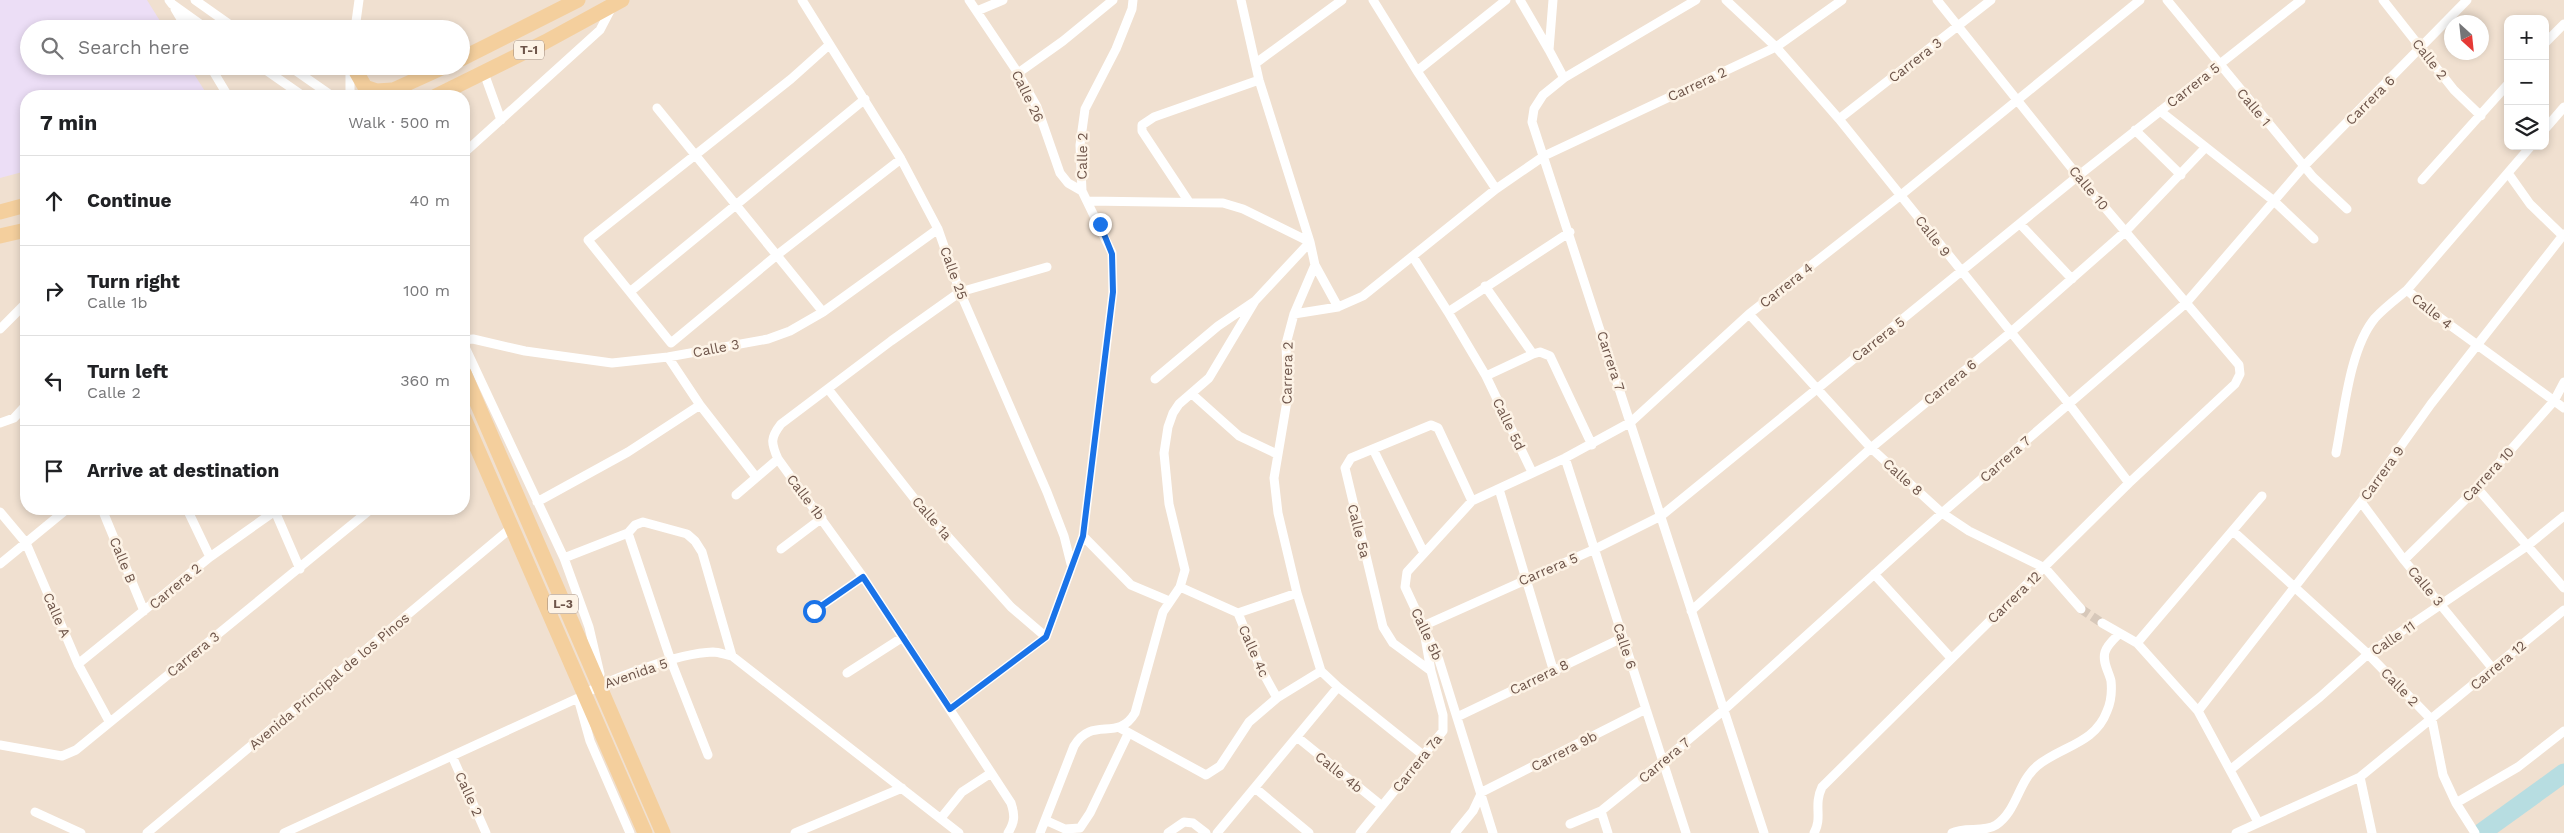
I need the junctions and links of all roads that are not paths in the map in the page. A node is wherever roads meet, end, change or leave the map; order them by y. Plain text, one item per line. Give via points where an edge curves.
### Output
1 (195, 0) edge
2 (359, 0) edge
3 (578, 0) edge
4 (802, 0) edge
5 (969, 0) edge
6 (1003, 0) edge
7 (1133, 0) edge
8 (1241, 0) edge
9 (1342, 0) edge
10 (1373, 0) edge
11 (1506, 0) edge
12 (1520, 0) edge
13 (1553, 0) edge
14 (1696, 0) edge
15 (1726, 0) edge
16 (1842, 0) edge
17 (1938, 0) edge
18 (1991, 0) edge
19 (2140, 0) edge
20 (2167, 0) edge
21 (2301, 0) edge
22 (2383, 0) edge
23 (2467, 0) edge
24 (1109, 1) edge
25 (171, 2) edge
26 (617, 3) edge
27 (977, 11) junction
28 (182, 20) edge
29 (195, 20) edge
30 (223, 20) edge
31 (356, 20) edge
32 (2564, 24) edge
33 (1960, 25) junction
34 (2549, 39) edge
35 (829, 45) junction
36 (1776, 48) junction
37 (2421, 48) junction
38 (1549, 50) junction
39 (470, 54) edge
40 (1256, 63) junction
41 (2219, 64) junction
42 (1417, 71) junction
43 (484, 73) junction
44 (1018, 73) junction
45 (215, 75) edge
46 (273, 75) edge
47 (302, 75) edge
48 (351, 75) edge
49 (358, 75) edge
50 (427, 75) edge
51 (1564, 78) junction
52 (1259, 80) junction
53 (2504, 89) edge
54 (224, 90) edge
55 (294, 90) edge
56 (323, 90) edge
57 (350, 90) edge
58 (372, 90) edge
59 (396, 90) edge
60 (449, 90) edge
61 (866, 99) junction
62 (2018, 99) junction
63 (2564, 107) edge
64 (657, 108) dead end
65 (2160, 111) junction
66 (2481, 116) junction
67 (1840, 119) junction
68 (501, 120) junction
69 (2549, 124) edge
70 (2135, 130) junction
71 (470, 148) edge
72 (2205, 148) junction
73 (2528, 150) edge
74 (695, 156) junction
75 (1544, 156) junction
76 (901, 159) junction
77 (2304, 166) junction
78 (2508, 173) junction
79 (2181, 175) junction
80 (2078, 176) junction
81 (2422, 180) dead end
82 (1496, 189) junction
83 (1082, 191) junction
84 (1902, 195) junction
85 (2274, 201) junction
86 (1088, 202) junction
87 (1189, 202) junction
88 (737, 206) junction
89 (20, 207) edge
90 (2347, 209) dead end
91 (0, 212) edge
92 (2020, 224) junction
93 (938, 229) junction
94 (20, 231) edge
95 (2126, 231) junction
96 (1570, 232) junction
97 (2564, 235) edge
98 (0, 236) edge
99 (2314, 239) dead end
100 (1310, 242) junction
101 (777, 255) junction
102 (1412, 257) junction
103 (1315, 265) junction
104 (1047, 267) dead end
105 (1962, 273) junction
106 (2072, 279) junction
107 (1485, 286) junction
108 (631, 290) junction
109 (2407, 290) junction
110 (960, 292) junction
111 (1255, 301) junction
112 (2186, 303) junction
113 (1338, 307) junction
114 (20, 309) edge
115 (823, 312) junction
116 (1448, 312) junction
117 (1294, 314) junction
118 (1749, 314) junction
119 (0, 329) edge
120 (2010, 333) junction
121 (470, 339) edge
122 (2478, 346) junction
123 (1533, 354) junction
124 (668, 357) junction
125 (470, 358) edge
126 (2240, 374) joint
127 (1486, 376) junction
128 (1155, 379) dead end
129 (2564, 382) edge
130 (1816, 387) junction
131 (470, 388) edge
132 (828, 389) junction
133 (1192, 394) junction
134 (2554, 401) junction
135 (2068, 404) junction
136 (700, 405) junction
137 (2564, 408) edge
138 (20, 412) edge
139 (1631, 422) junction
140 (0, 423) edge
141 (470, 432) edge
142 (1592, 445) junction
143 (1373, 448) junction
144 (1871, 448) junction
145 (2336, 453) dead end
146 (1276, 454) junction
147 (1565, 458) junction
148 (778, 459) junction
149 (1532, 472) junction
150 (756, 477) junction
151 (2129, 483) junction
152 (2477, 488) junction
153 (1499, 489) junction
154 (736, 494) dead end
155 (2262, 496) dead end
156 (1472, 501) junction
157 (537, 502) junction
158 (2361, 502) junction
159 (0, 512) edge
160 (1942, 513) junction
161 (60, 515) edge
162 (104, 515) edge
163 (190, 515) edge
164 (267, 515) edge
165 (276, 515) edge
166 (364, 515) edge
167 (1661, 516) junction
168 (2564, 516) edge
169 (822, 518) junction
170 (511, 528) junction
171 (2233, 531) junction
172 (628, 533) junction
173 (1083, 536) junction
174 (26, 543) junction
175 (2527, 546) junction
176 (782, 549) dead end
177 (1595, 549) junction
178 (1424, 553) junction
179 (210, 556) junction
180 (564, 558) junction
181 (2404, 560) junction
182 (0, 564) edge
183 (1071, 564) junction
184 (2045, 568) junction
185 (300, 569) junction
186 (1874, 574) junction
187 (863, 577) junction
188 (1526, 578) junction
189 (1180, 587) junction
190 (2296, 587) junction
191 (2564, 588) edge
192 (1297, 593) junction
193 (1170, 601) junction
194 (2442, 605) junction
195 (2081, 608) tunnel mouth
196 (2564, 610) edge
197 (144, 611) junction
198 (814, 611) dead end
199 (1691, 612) junction
200 (1238, 613) junction
201 (2102, 623) tunnel mouth
202 (1423, 626) junction
203 (2119, 634) junction
204 (903, 637) junction
205 (1046, 637) junction
206 (1622, 638) junction
207 (2137, 644) junction
208 (2368, 654) junction
209 (732, 656) junction
210 (1950, 658) junction
211 (671, 661) junction
212 (78, 664) junction
213 (1553, 669) junction
214 (2492, 669) junction
215 (1321, 671) junction
216 (1430, 671) junction
217 (847, 673) dead end
218 (598, 686) junction
219 (1338, 687) junction
220 (581, 696) junction
221 (1277, 698) junction
222 (950, 709) junction
223 (1646, 709) junction
224 (1726, 709) junction
225 (2198, 711) junction
226 (1457, 717) junction
227 (2432, 720) junction
228 (109, 721) junction
229 (1120, 728) junction
230 (2564, 731) edge
231 (1128, 734) junction
232 (1297, 737) junction
233 (0, 745) edge
234 (708, 755) dead end
235 (1423, 755) junction
236 (452, 756) junction
237 (1663, 761) junction
238 (2230, 770) junction
239 (991, 773) junction
240 (2360, 777) junction
241 (902, 788) junction
242 (1255, 788) junction
243 (1482, 792) junction
244 (2456, 803) junction
245 (1382, 806) junction
246 (1601, 811) junction
247 (35, 812) dead end
248 (941, 818) junction
249 (1045, 820) junction
250 (2258, 822) junction
251 (1570, 824) dead end
252 (1008, 832) edge
253 (1969, 832) edge
254 (81, 833) edge
255 (147, 833) edge
256 (284, 833) edge
257 (486, 833) edge
258 (630, 833) edge
259 (645, 833) edge
260 (663, 833) edge
261 (795, 833) edge
262 (959, 833) edge
263 (1040, 833) edge
264 (1168, 833) edge
265 (1206, 833) edge
266 (1216, 833) edge
267 (1309, 833) edge
268 (1360, 833) edge
269 (1455, 833) edge
270 (1493, 833) edge
271 (1608, 833) edge
272 (1686, 833) edge
273 (1764, 833) edge
274 (1814, 833) edge
275 (1952, 833) edge
276 (2237, 833) edge
277 (2372, 833) edge
278 (2475, 833) edge

1 - 30 street
2 - 31 street
3 - 39 main road, T-1
4 - 35 street, Calle 25
5 - 27 street, Calle 26
6 - 27 street
7 - 83 street, Calle 2 via 1116,49 1085,109 1080,145
8 - 40 street
9 - 40 street
10 - 42 street
11 - 42 street
12 - 38 street
13 - 38 street
14 - 51 street, Carrera 7
15 - 36 street, Calle 9
16 - 36 street, Carrera 2
17 - 33 street, Calle 10
18 - 33 street, Carrera 3
19 - 62 street, Carrera 4
20 - 41 street, Calle 1
21 - 41 street, Carrera 5
22 - 37 street, Calle 2
23 - 37 street, Carrera 6
24 - 44 street via 1064,41
25 - 28 street
25 - 29 street
26 - 43 main road, T-1
26 - 68 street via 600,30
27 - 44 street, Calle 26
32 - 34 street
33 - 62 street, Calle 10
33 - 67 street, Carrera 3
35 - 61 street, Calle 25
35 - 74 street
36 - 67 street, Calle 9
36 - 75 street, Carrera 2
37 - 66 street, Calle 2 via 2454,90
37 - 77 street, Carrera 6
38 - 51 street
40 - 52 street
41 - 65 street, Carrera 5
41 - 77 street, Calle 1
42 - 82 street
43 - 60 main road, T-1
43 - 68 street
44 - 83 street, Calle 26 via 1037,107 1060,173 1068,183
45 - 54 street
46 - 55 street
47 - 56 street
48 - 57 street
49 - 58 main road via 365,87
50 - 59 main road
51 - 75 street, Carrera 7 via 1543,95 1534,109 1532,122
52 - 87 street via 1154,117 1142,125 1142,131
52 - 100 street
53 - 66 street
61 - 76 street, Calle 25
61 - 88 street
62 - 80 street, Calle 10
62 - 84 street, Carrera 4
63 - 69 street
64 - 74 street
65 - 70 street, Carrera 5
65 - 72 street
66 - 81 street
67 - 84 street, Calle 9
68 - 71 street
70 - 79 street
70 - 80 street, Carrera 5
72 - 79 street, Carrera 6
72 - 85 street
73 - 78 street, Calle 4
74 - 88 street
74 - 108 street via 588,240
75 - 82 street, Carrera 2
75 - 96 street, Carrera 7
76 - 93 street, Calle 25
76 - 101 street
77 - 85 street, Carrera 6
77 - 90 street, Calle 1
78 - 97 street via 2530,204
78 - 109 street, Calle 4
79 - 95 street, Carrera 6
80 - 92 street, Carrera 5
80 - 95 street, Calle 10
82 - 102 street, Carrera 2
83 - 86 street, Calle 2
84 - 105 street, Calle 9
84 - 118 street, Carrera 4
85 - 99 street
85 - 112 street, Carrera 7
86 - 87 street
86 - 173 street, Calle 2 via 1112,254 1113,292
87 - 100 street via 1223,203 1243,208
88 - 101 street
88 - 108 street
89 - 91 main road
92 - 105 street, Carrera 5
92 - 106 street
93 - 110 street, Calle 25
93 - 115 street, Calle 3
94 - 98 main road
95 - 106 street, Carrera 6
95 - 112 street, Calle 10
96 - 107 street
96 - 139 street, Carrera 7
97 - 122 street, Carrera 9
100 - 103 street
100 - 111 street
101 - 108 street via 671,342
101 - 115 street
102 - 113 street, Carrera 2 via 1363,296
102 - 116 street, Calle 5d
103 - 113 street
103 - 117 street, Carrera 2
104 - 110 street, Calle 1b
105 - 120 street, Calle 9
105 - 130 street, Carrera 5
106 - 120 street, Carrera 6
107 - 116 street
107 - 123 street
109 - 122 street, Calle 4
109 - 145 street via 2375,318 2366,332 2352,374
110 - 132 street, Calle 1b
110 - 183 street, Calle 25 via 1048,492
111 - 128 street via 1218,326
111 - 133 street via 1209,378
112 - 126 street, Calle 10 via 2239,365
112 - 135 street, Carrera 7
113 - 117 street, Carrera 2
114 - 119 street
115 - 124 street, Calle 3 via 790,331 768,338
116 - 127 street, Calle 5d
117 - 146 street, Carrera 2 via 1286,344 1286,414
118 - 130 street, Calle 8
118 - 139 street, Carrera 4
120 - 135 street, Calle 9
120 - 144 street, Carrera 6
121 - 124 street, Calle 3 via 525,351 612,362
122 - 134 street, Calle 4
122 - 158 street, Carrera 9 via 2431,404
123 - 127 street
123 - 142 street via 1540,352 1550,356
124 - 136 street
125 - 157 street
126 - 151 street, Carrera 12 via 2234,384
127 - 149 street, Calle 5d
129 - 134 street, Carrera 10
130 - 144 street, Calle 8
130 - 167 street, Carrera 5
131 - 218 main road, L-3
132 - 148 street, Calle 1b via 781,424 773,435 772,446
132 - 205 street, Calle 1a via 917,502 1011,607
133 - 146 street via 1238,436
133 - 189 street via 1173,413 1164,453 1169,504 1185,570
134 - 137 street, Calle 4
134 - 152 street, Carrera 10
135 - 151 street, Calle 9
135 - 160 street, Carrera 7
136 - 150 street
136 - 157 street via 628,452
138 - 140 street
139 - 142 street, Carrera 4
139 - 167 street, Carrera 7
141 - 170 main road, L-3
142 - 147 street, Carrera 4
143 - 156 street, Calle 5a via 1431,424 1438,428
143 - 178 street
143 - 216 street, Calle 5a via 1351,458 1345,475 1383,627 1393,643
144 - 160 street, Calle 8
144 - 199 street, Carrera 6
146 - 192 street, Carrera 2 via 1274,478 1278,513
147 - 149 street, Carrera 4
147 - 177 street, Calle 6
148 - 150 street
148 - 169 street, Calle 1b
149 - 153 street, Carrera 4
150 - 154 street
151 - 184 street, Carrera 12
152 - 175 street
152 - 181 street, Carrera 10
153 - 156 street, Carrera 4
153 - 188 street
155 - 171 street
156 - 178 street, Carrera 4
157 - 180 street
158 - 181 street, Calle 3
158 - 190 street, Carrera 9
159 - 174 street, Calle A
160 - 184 street, Calle 8 via 1969,531
160 - 186 street, Carrera 7
161 - 174 street
162 - 197 street, Calle B
163 - 179 street
164 - 179 street, Carrera 2
165 - 185 street
166 - 185 street, Carrera 3
167 - 177 street, Carrera 5
167 - 199 street, Carrera 7
168 - 175 street, Calle 11
169 - 176 street
169 - 187 street, Calle 1b
170 - 220 main road, L-3
170 - 255 street, Avenida Principal de los Pinos
171 - 190 street, Calle 2
171 - 207 street
172 - 180 street
172 - 209 street via 643,522 687,534 695,541 702,552
172 - 211 street
173 - 183 street, Calle 2
173 - 193 street via 1131,584
174 - 182 street
174 - 212 street, Calle A
175 - 191 street
175 - 194 street, Calle 11
177 - 188 street, Carrera 5
177 - 206 street, Calle 6
178 - 202 street, Calle 5b via 1407,572 1404,581
179 - 197 street, Carrera 2
180 - 218 street via 589,627 600,675
181 - 194 street, Calle 3
183 - 205 street, Calle 2
184 - 195 street, Calle 8
184 - 210 street, Carrera 12
185 - 228 street, Carrera 3
186 - 210 street
186 - 224 street, Carrera 7
187 - 198 street
187 - 204 street, Calle 1b
188 - 202 street, Carrera 5
188 - 213 street
189 - 193 street
189 - 200 street
190 - 208 street, Calle 2
190 - 225 street, Carrera 9
192 - 200 street, Calle 4c
192 - 215 street, Carrera 2
193 - 229 street via 1163,612 1136,714
194 - 208 street, Calle 11
194 - 214 street, Calle 3
196 - 214 street, Carrera 12
197 - 212 street, Carrera 2
199 - 224 street, Carrera 7
200 - 221 street, Calle 4c via 1260,667
201 - 203 street
202 - 216 street, Carrera 7a
202 - 226 street, Calle 5b via 1439,660
203 - 207 street
203 - 253 street via 2104,652 2111,698 2100,725 2089,738 2036,767 2010,811 1995,826
204 - 217 street
204 - 222 street, Calle 1b
205 - 222 street
206 - 213 street, Carrera 8
206 - 223 street, Calle 6
207 - 225 street
208 - 227 street, Calle 2
208 - 238 street, Calle 11
209 - 211 street, Avenida 5 via 713,652
209 - 241 street
210 - 274 street, Carrera 12 via 1822,787 1816,805 1819,823
211 - 218 street, Avenida 5
211 - 234 street
212 - 228 street, Calle A
213 - 226 street, Carrera 8
214 - 227 street, Carrera 12
215 - 219 street, Carrera 2
215 - 221 street
216 - 235 street, Carrera 7a via 1444,723 1443,731
218 - 220 street, Avenida 5
218 - 260 main road, L-3
219 - 232 street
219 - 235 street, Carrera 2
220 - 236 street, Avenida 5
220 - 258 street via 590,742
220 - 259 main road, L-3
221 - 231 street via 1249,722 1220,766 1206,775
222 - 239 street, Calle 1b
223 - 237 street, Calle 6
223 - 243 street, Carrera 9b
224 - 237 street, Carrera 7
224 - 273 street, Carrera 7
225 - 238 street
226 - 243 street, Calle 5b
227 - 240 street, Carrera 12
227 - 244 street via 2443,775
228 - 233 street, Carrera 3 via 76,750 62,756
229 - 231 street
229 - 249 street via 1089,730 1081,735
230 - 244 street via 2518,766
231 - 249 street via 1080,828 1065,829
232 - 242 street
232 - 245 street, Calle 4b
235 - 245 street, Carrera 7a
236 - 256 street, Avenida 5
236 - 257 street, Calle 2
237 - 246 street, Carrera 7
237 - 272 street, Calle 6
238 - 250 street
239 - 248 street via 962,792
239 - 252 street, Calle 1b via 1015,814
240 - 250 street, Carrera 12
240 - 277 street
241 - 248 street
241 - 261 street
242 - 266 street
242 - 267 street
243 - 269 street via 1473,811
243 - 270 street, Calle 5b
244 - 278 street
245 - 268 street, Carrera 7a
246 - 251 street, Carrera 7
246 - 271 street
247 - 254 street
248 - 262 street
249 - 263 street
250 - 276 street, Carrera 12
253 - 275 street
264 - 265 street via 1184,822 1193,823

